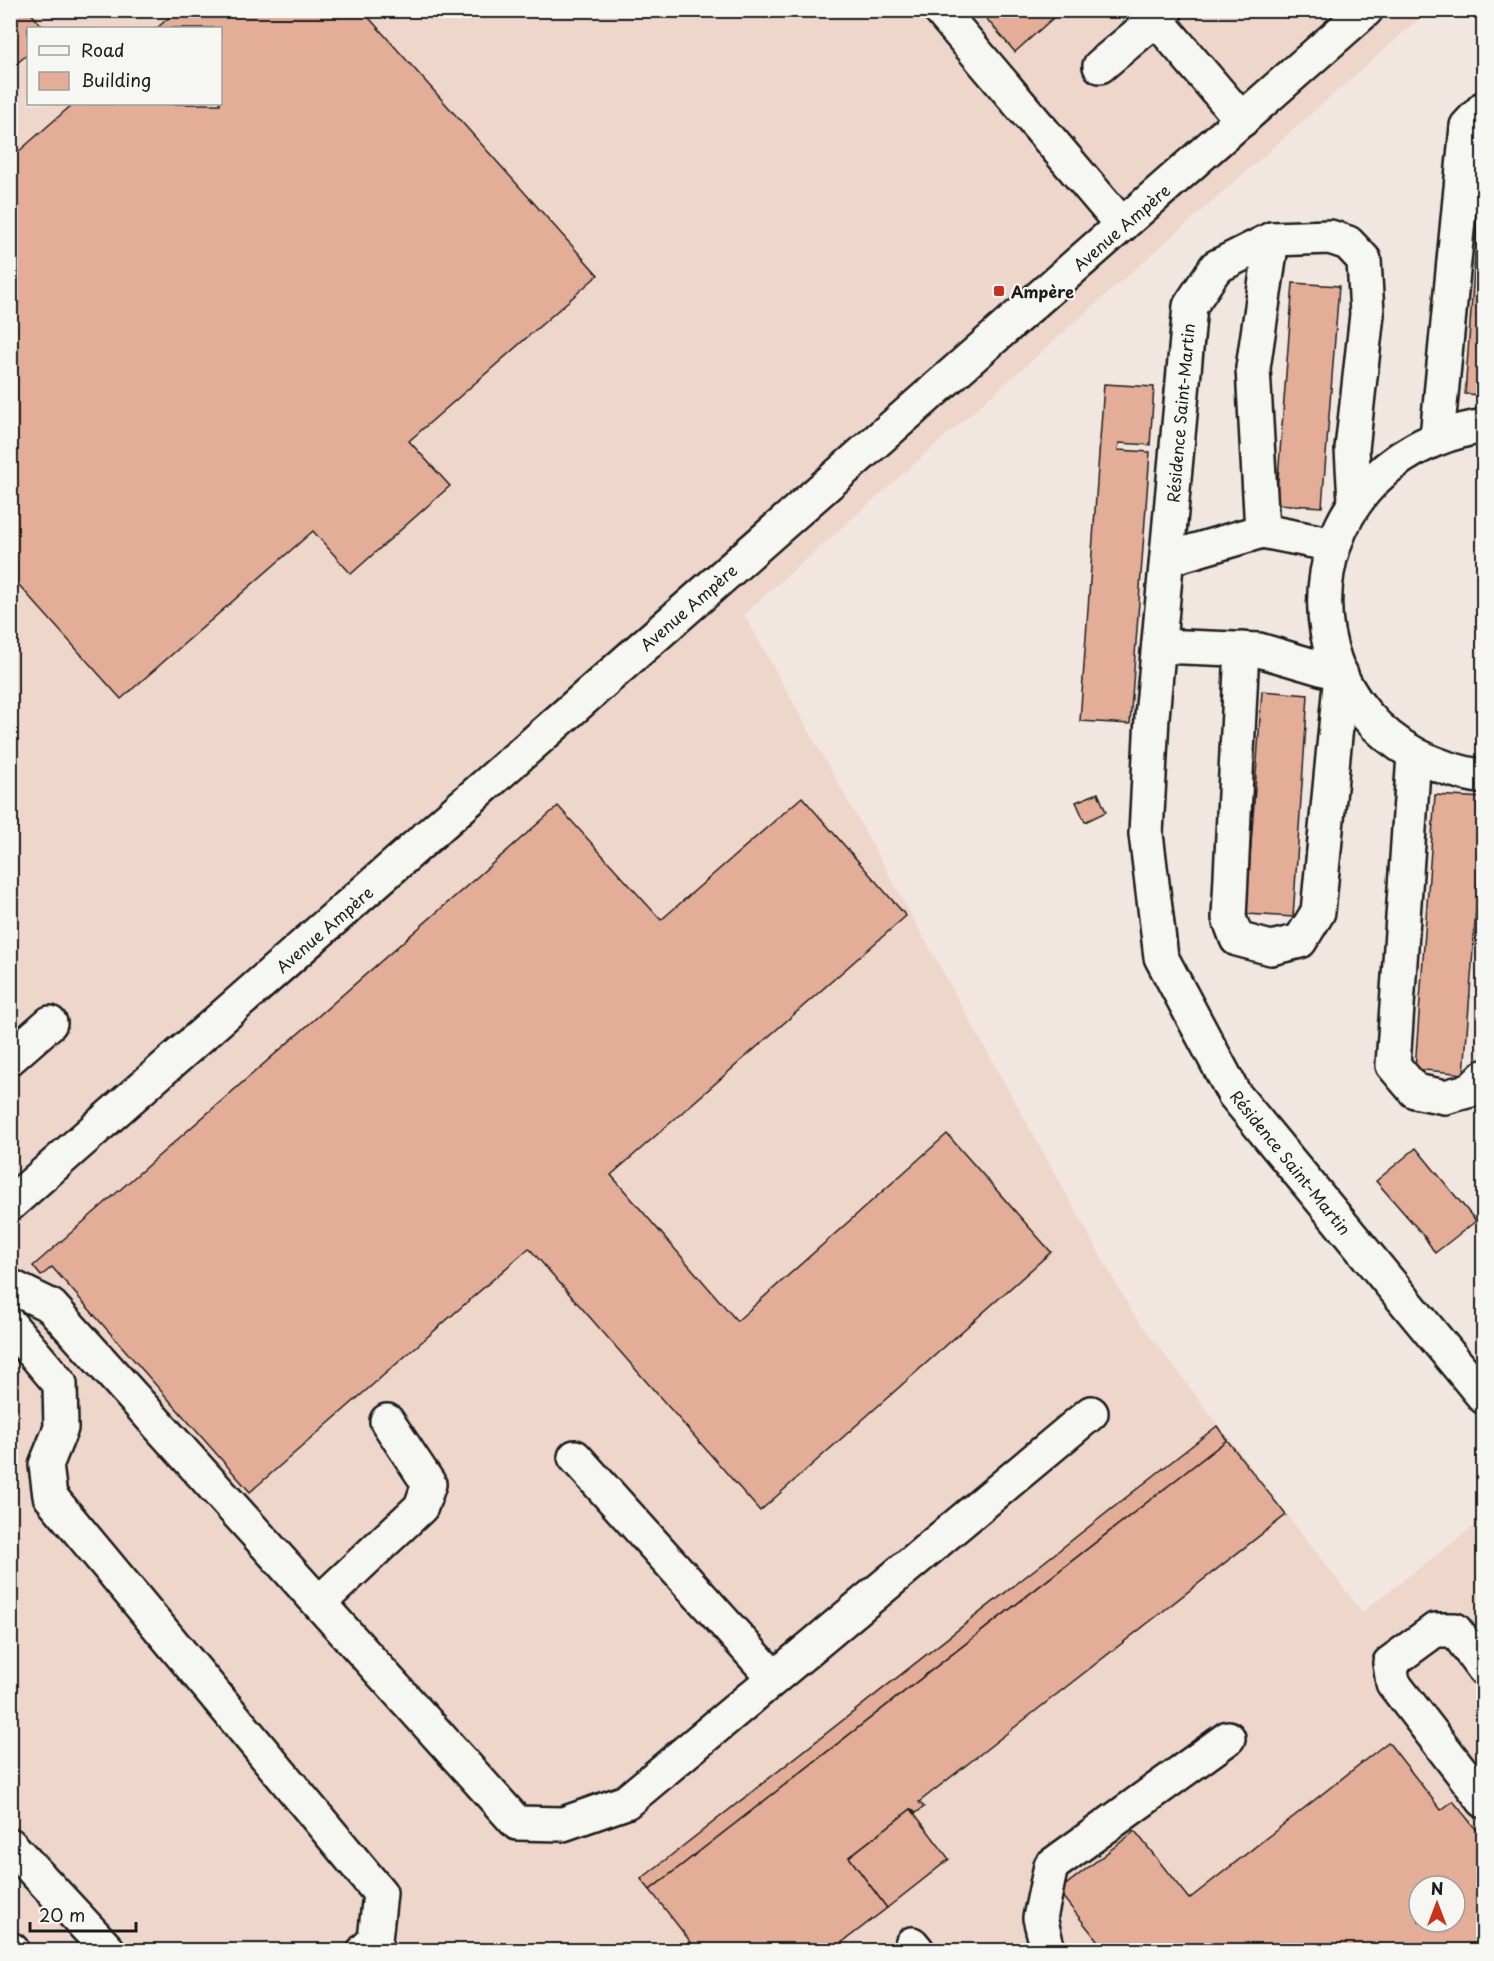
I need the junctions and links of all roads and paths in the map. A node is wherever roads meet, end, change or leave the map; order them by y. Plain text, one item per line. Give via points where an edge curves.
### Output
1 (940, 10) edge
2 (1366, 10) edge
3 (1161, 15) edge
4 (1100, 66) dead end
5 (1484, 108) edge
6 (1242, 120) junction
7 (1122, 225) junction
8 (1272, 239) junction
9 (1484, 426) edge
10 (1437, 437) junction
11 (1355, 501) junction
12 (1262, 531) junction
13 (1334, 545) junction
14 (1167, 559) junction
15 (1159, 646) junction
16 (1242, 649) junction
17 (1341, 674) junction
18 (1414, 755) junction
19 (1484, 777) edge
20 (50, 1023) dead end
21 (10, 1058) edge
22 (1484, 1077) edge
23 (10, 1204) edge
24 (10, 1286) edge
25 (11, 1327) edge
26 (1484, 1397) edge
27 (1091, 1413) dead end
28 (387, 1421) dead end
29 (575, 1457) dead end
30 (319, 1603) junction
31 (1484, 1669) edge
32 (774, 1678) junction
33 (1228, 1738) dead end
34 (1484, 1801) edge
35 (10, 1845) edge
36 (108, 1950) edge
37 (364, 1950) edge
38 (1048, 1950) edge

1 - 7 street
2 - 6 street, Avenue Ampère
3 - 4 street
3 - 6 street
5 - 10 street via 1467,126
6 - 7 street, Avenue Ampère
7 - 23 street, Avenue Ampère
8 - 11 street, Résidence Saint-Martin via 1330,237 1348,243 1364,260 1367,314 1352,449
8 - 12 street via 1253,368
8 - 14 street, Résidence Saint-Martin via 1216,267 1190,306
9 - 10 street, Résidence Saint-Martin
10 - 11 street, Résidence Saint-Martin via 1400,456
11 - 13 street, Résidence Saint-Martin
12 - 13 street
12 - 14 street
13 - 17 street, Résidence Saint-Martin via 1324,591 1332,654
14 - 15 street, Résidence Saint-Martin
15 - 16 street
15 - 26 street, Résidence Saint-Martin via 1146,834 1161,957 1234,1094
16 - 17 street via 1259,650
16 - 17 street, Résidence Saint-Martin via 1228,918 1238,939 1271,948 1300,941 1318,912
17 - 18 street, Résidence Saint-Martin via 1361,710
18 - 19 street, Résidence Saint-Martin via 1461,774
18 - 22 street via 1393,1065 1415,1091 1445,1097 1471,1090
20 - 21 street
24 - 30 street via 51,1306
25 - 37 street via 60,1384 61,1428 46,1466 50,1496 380,1893 375,1940
27 - 32 street
28 - 30 street via 429,1484 421,1507
29 - 32 street
30 - 32 street via 516,1823 563,1824 626,1802
31 - 34 street via 1455,1630 1434,1630 1390,1664 1393,1683
33 - 38 street via 1051,1866 1040,1918
35 - 36 street

